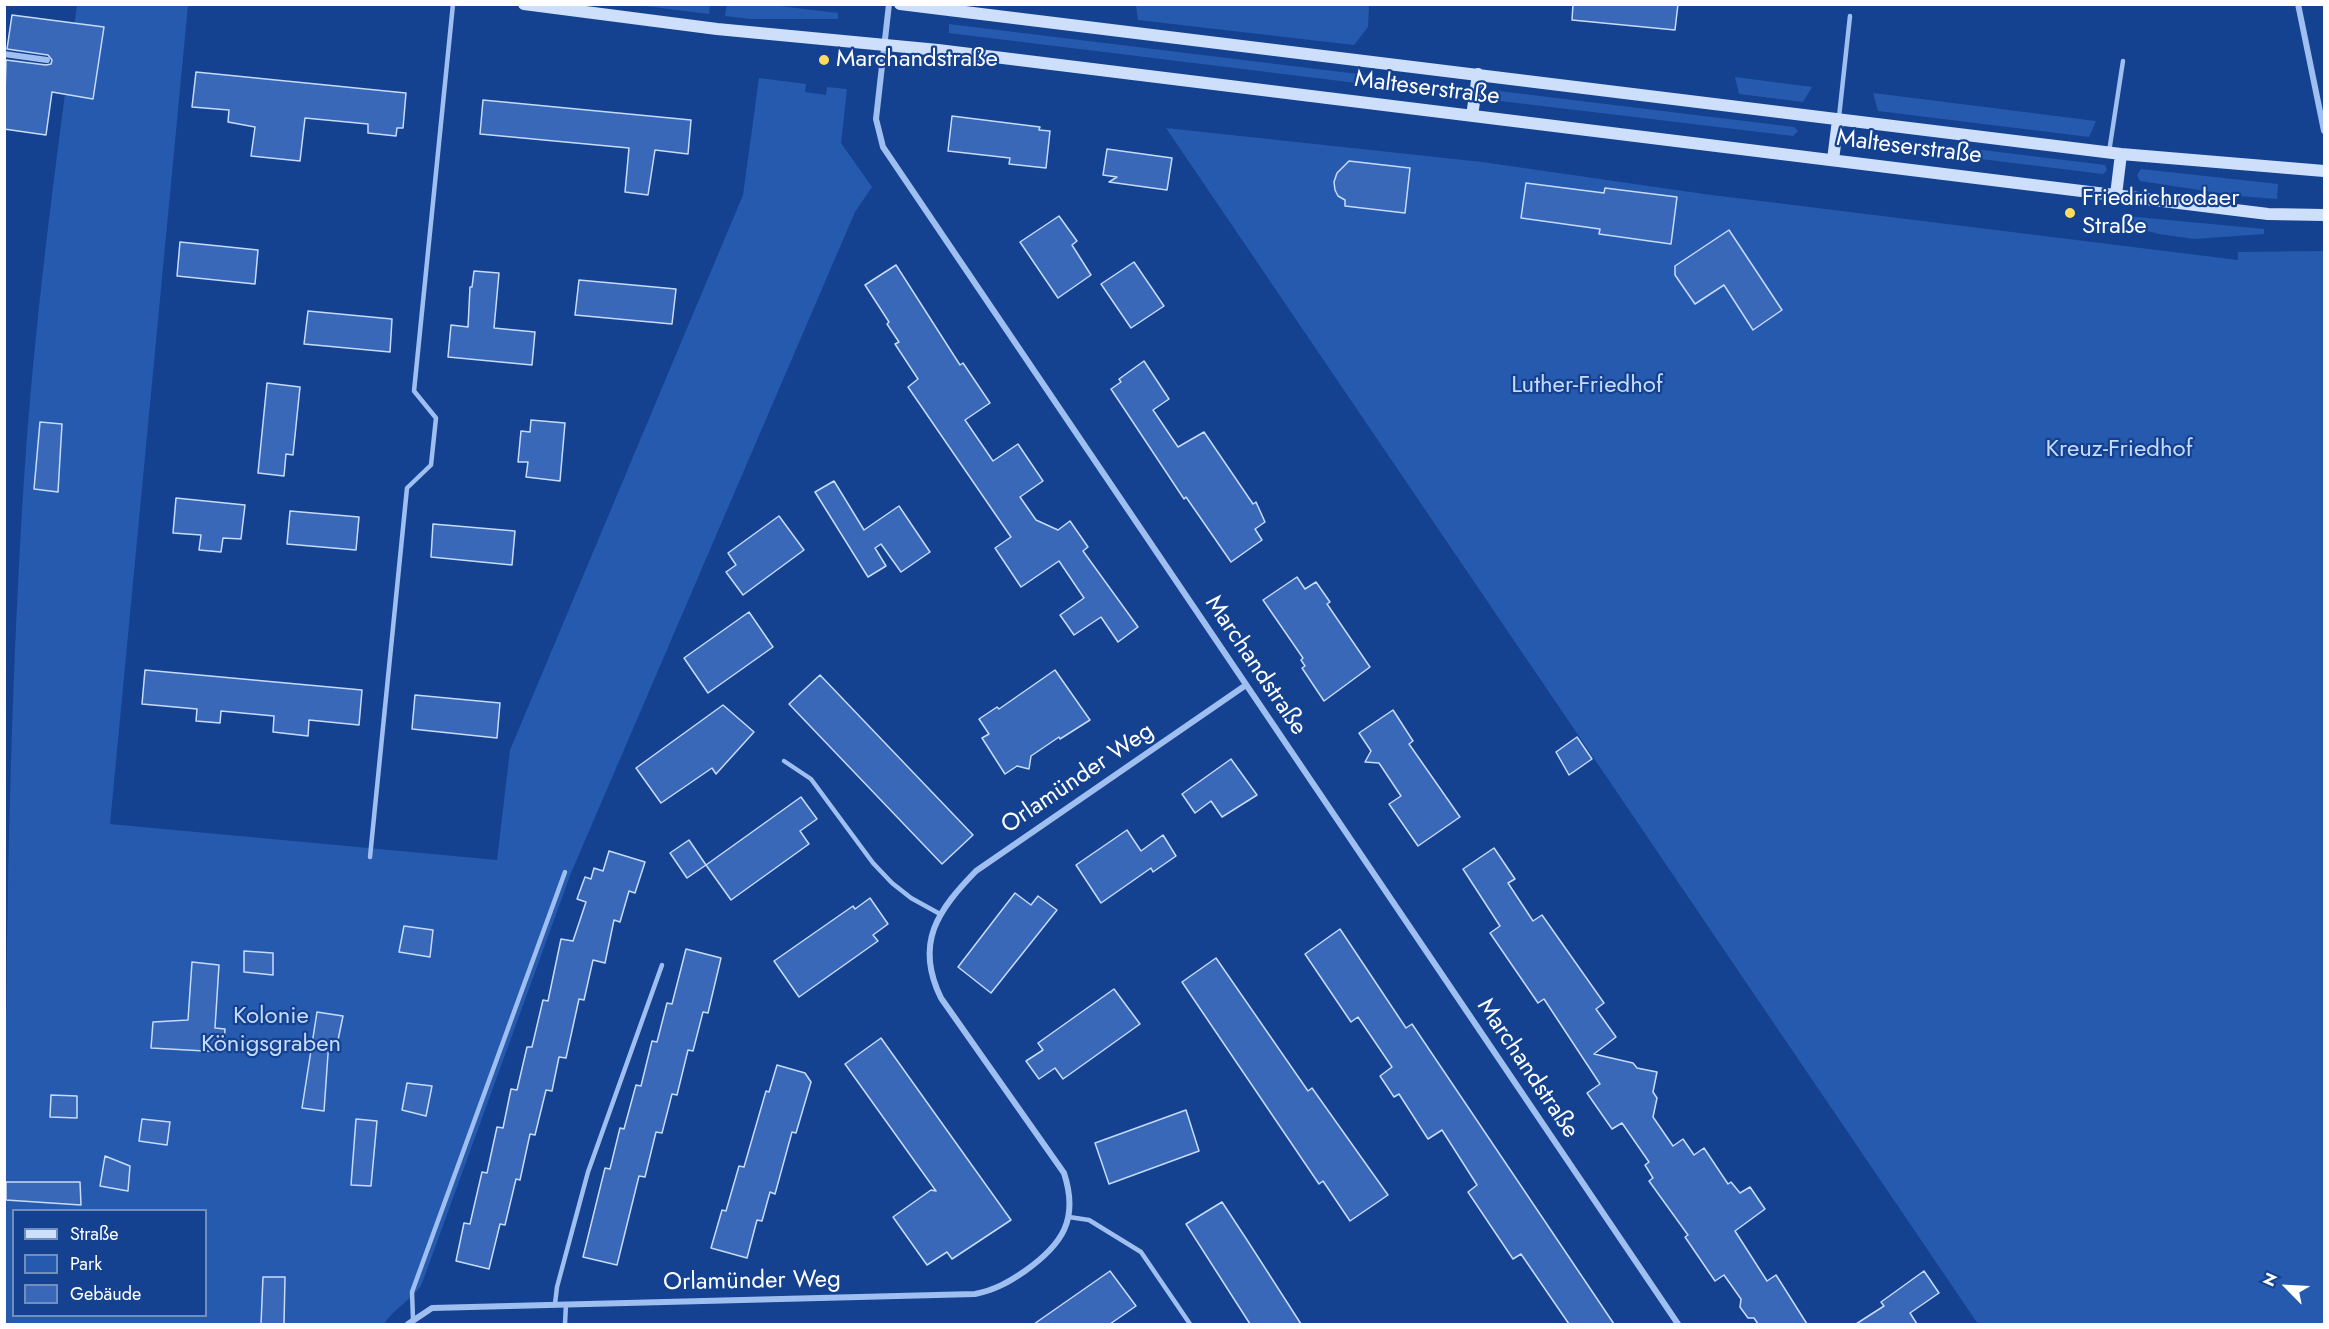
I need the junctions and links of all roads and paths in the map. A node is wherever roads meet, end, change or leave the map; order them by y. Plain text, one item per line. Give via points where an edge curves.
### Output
1 (453, 4) edge
2 (524, 4) edge
3 (889, 4) edge
4 (900, 4) edge
5 (2298, 4) edge
6 (1850, 16) dead end
7 (884, 45) junction
8 (4, 54) edge
9 (47, 60) dead end
10 (2122, 61) dead end
11 (1478, 74) junction
12 (1473, 116) junction
13 (1838, 120) junction
14 (2325, 132) edge
15 (2115, 153) junction
16 (1833, 160) junction
17 (2325, 171) edge
18 (2116, 195) junction
19 (2325, 215) edge
20 (1246, 685) junction
21 (784, 761) dead end
22 (370, 857) dead end
23 (565, 873) dead end
24 (940, 914) junction
25 (662, 965) dead end
26 (1069, 1217) junction
27 (555, 1304) junction
28 (566, 1304) junction
29 (413, 1319) junction
30 (408, 1324) edge
31 (565, 1324) edge
32 (1190, 1324) edge
33 (1678, 1324) edge

1 - 22 lane via 414,391 436,418 435,430 431,465 407,488
2 - 7 main road, Malteserstraße via 717,29
3 - 7 street, Marchandstraße
4 - 11 main road, Malteserstraße
5 - 14 street
6 - 13 lane
7 - 12 main road, Malteserstraße
7 - 20 street, Marchandstraße via 876,119 883,147
8 - 9 street
10 - 15 lane
11 - 12 main road
11 - 13 main road, Malteserstraße
12 - 16 main road, Malteserstraße
13 - 15 main road, Malteserstraße
13 - 16 main road
15 - 17 main road, Malteserstraße
15 - 18 main road
16 - 18 main road, Malteserstraße
18 - 19 main road, Malteserstraße via 2268,214
20 - 24 street, Orlamünder Weg via 976,871
20 - 33 street, Marchandstraße
21 - 24 lane via 812,779 892,883
23 - 29 lane via 412,1292
24 - 26 street, Orlamünder Weg via 929,944 929,968 936,988 1065,1173 1071,1192
25 - 27 lane via 588,1172
26 - 28 street, Orlamünder Weg via 1059,1240 1042,1259 1008,1283 982,1293
26 - 32 lane via 1089,1220 1141,1252
27 - 28 street, Orlamünder Weg
27 - 29 street, Orlamünder Weg via 432,1308
28 - 31 lane
29 - 30 street, Orlamünder Weg

